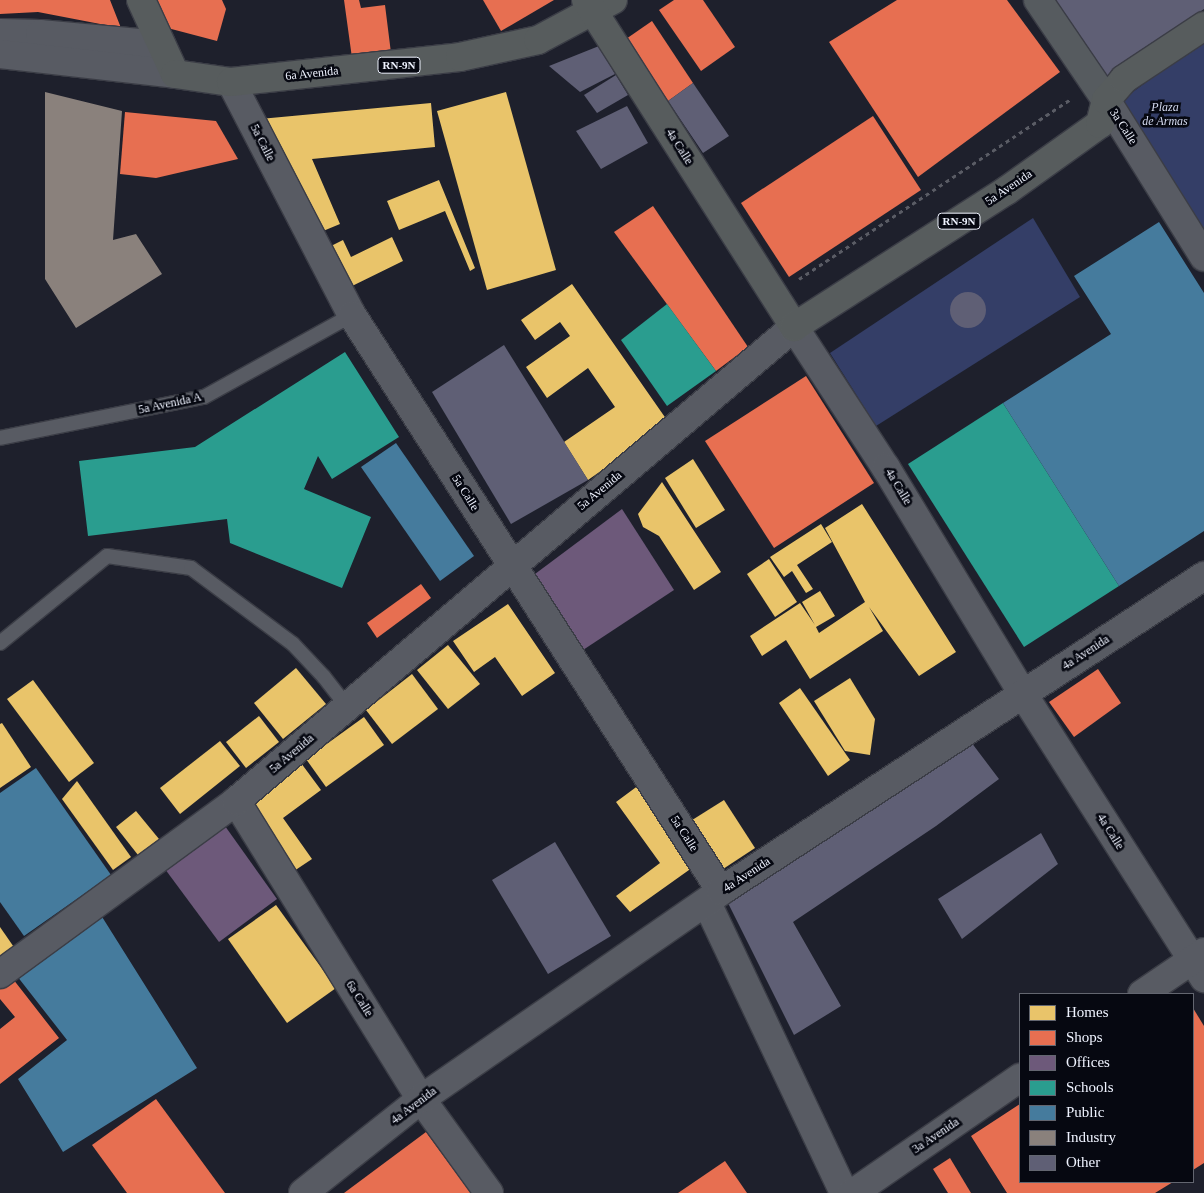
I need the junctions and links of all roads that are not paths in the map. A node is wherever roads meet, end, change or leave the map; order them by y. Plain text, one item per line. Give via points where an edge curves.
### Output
1 (141, 0) edge
2 (1038, 0) edge
3 (597, 4) edge
4 (1204, 26) edge
5 (0, 33) edge
6 (162, 45) junction
7 (0, 54) edge
8 (175, 74) junction
9 (230, 82) junction
10 (1101, 91) junction
11 (1204, 257) edge
12 (352, 316) junction
13 (794, 327) junction
14 (0, 438) edge
15 (511, 566) junction
16 (1204, 576) edge
17 (0, 643) edge
18 (1023, 694) junction
19 (348, 708) junction
20 (236, 801) junction
21 (714, 897) junction
22 (1200, 963) edge
23 (0, 974) edge
24 (1144, 993) edge
25 (1019, 1079) edge
26 (421, 1098) junction
27 (303, 1193) edge
28 (489, 1193) edge
29 (844, 1193) edge
30 (852, 1193) edge

1 - 6 main road
2 - 10 main road, 3a Calle
3 - 9 main road, 6a Avenida / RN-9N via 538,40 460,57
3 - 13 main road, 4a Calle / RN-9N
4 - 10 main road, 5a Avenida / RN-9N
5 - 6 street
6 - 8 main road
7 - 8 street, 6a Avenida
8 - 9 main road, 6a Avenida / RN-9N
9 - 12 street, 5a Calle
10 - 11 street, 3a Calle
10 - 13 main road, 5a Avenida / RN-9N via 1100,124 1006,191
12 - 14 lane, 5a Avenida A via 204,398
12 - 15 street, 5a Calle
13 - 15 street, 5a Avenida
13 - 18 street, 4a Calle via 886,468
15 - 19 street, 5a Avenida
15 - 21 street, 5a Calle
16 - 18 street, 4a Avenida
17 - 19 lane via 108,556 191,568 294,644
18 - 21 street, 4a Avenida
18 - 22 street, 4a Calle
19 - 20 street, 5a Avenida
20 - 23 street, 5a Avenida
20 - 26 street, 6a Calle
21 - 26 street, 4a Avenida
21 - 29 street, 5a Calle
22 - 24 street
25 - 30 street, 3a Avenida
26 - 27 street, 4a Avenida
26 - 28 street, 6a Calle

